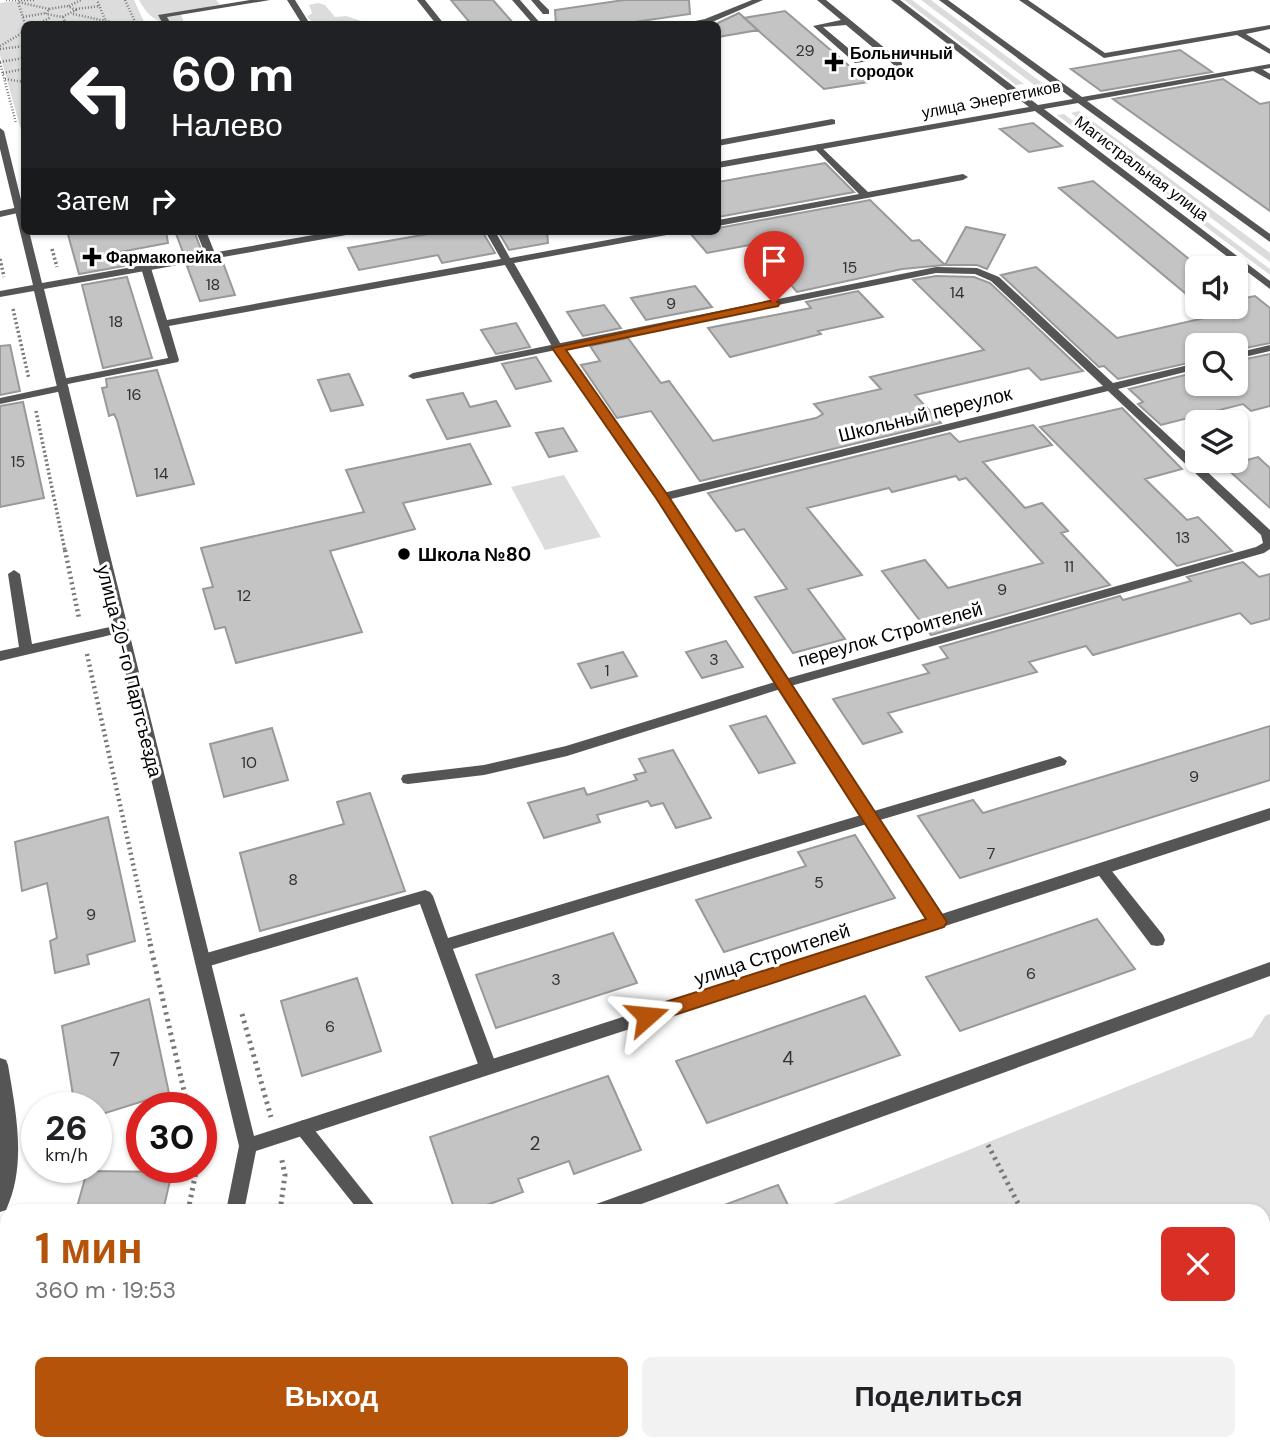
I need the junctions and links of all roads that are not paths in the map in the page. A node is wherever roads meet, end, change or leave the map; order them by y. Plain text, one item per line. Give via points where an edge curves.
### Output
1 (266, 0) edge
2 (291, 0) edge
3 (421, 0) edge
4 (516, 0) edge
5 (535, 0) edge
6 (759, 0) edge
7 (821, 0) edge
8 (895, 0) edge
9 (943, 0) edge
10 (1023, 0) edge
11 (546, 12) dead end
12 (165, 21) edge
13 (304, 21) edge
14 (438, 21) edge
15 (534, 21) edge
16 (707, 21) edge
17 (847, 22) junction
18 (1270, 27) edge
19 (1238, 33) junction
20 (1270, 52) edge
21 (889, 56) junction
22 (899, 65) dead end
23 (1270, 66) edge
24 (1255, 69) junction
25 (1270, 78) edge
26 (1077, 98) junction
27 (1035, 106) junction
28 (832, 122) dead end
29 (0, 131) edge
30 (721, 142) edge
31 (818, 148) junction
32 (721, 164) edge
33 (963, 177) dead end
34 (866, 195) junction
35 (19, 210) junction
36 (0, 214) edge
37 (21, 219) edge
38 (721, 222) edge
39 (25, 235) edge
40 (203, 235) edge
41 (329, 235) edge
42 (492, 235) edge
43 (641, 235) edge
44 (1270, 239) edge
45 (211, 256) junction
46 (508, 260) junction
47 (146, 268) junction
48 (1270, 286) edge
49 (36, 287) junction
50 (4, 293) edge
51 (163, 324) junction
52 (558, 348) junction
53 (1270, 348) edge
54 (1248, 353) edge
55 (1185, 369) edge
56 (413, 376) dead end
57 (62, 385) junction
58 (1111, 386) junction
59 (0, 401) edge
60 (663, 497) junction
61 (14, 574) dead end
62 (119, 629) junction
63 (26, 650) junction
64 (0, 656) edge
65 (783, 684) junction
66 (1060, 761) dead end
67 (408, 779) dead end
68 (1270, 814) edge
69 (870, 818) junction
70 (1102, 869) junction
71 (938, 922) junction
72 (1157, 940) dead end
73 (443, 946) junction
74 (203, 961) junction
75 (1270, 969) edge
76 (0, 1065) edge
77 (488, 1067) junction
78 (303, 1128) junction
79 (248, 1146) junction
80 (0, 1204) edge
81 (236, 1204) edge
82 (364, 1204) edge
83 (618, 1204) edge

1 - 12 street via 162,15
2 - 13 street
3 - 14 street
4 - 15 street
5 - 11 street
6 - 16 street
7 - 17 street
8 - 27 street, Магистральная улица
9 - 26 street, Магистральная улица
10 - 19 street via 1104,56
17 - 21 street
17 - 21 street via 817,26 858,61
18 - 19 street
19 - 20 street
21 - 22 street
23 - 24 street, улица Энергетиков
24 - 25 street
24 - 26 street, улица Энергетиков
26 - 27 street, улица Энергетиков
26 - 44 street, Магистральная улица
27 - 31 street, улица Энергетиков
27 - 48 street, Магистральная улица
28 - 30 street
29 - 35 street, улица 20-го Партсъезда
31 - 32 street, улица Энергетиков
31 - 34 street
33 - 34 street
34 - 38 street
35 - 36 street
35 - 37 street, улица 20-го Партсъезда
39 - 49 street, улица 20-го Партсъезда
40 - 45 street
41 - 45 street
42 - 46 street
43 - 46 street
45 - 47 street
46 - 51 street
46 - 52 street
47 - 49 street
47 - 51 street
49 - 50 street
49 - 57 street, улица 20-го Партсъезда
51 - 57 street via 174,360
52 - 56 street
52 - 58 street via 956,268 995,279
52 - 60 street
53 - 54 street
55 - 58 street, Школьный переулок
57 - 59 street
57 - 62 street, улица 20-го Партсъезда
58 - 60 street, Школьный переулок
58 - 65 street, переулок Строителей via 1267,534 1269,544
60 - 65 street
61 - 63 street
62 - 63 street
62 - 74 street, улица 20-го Партсъезда
63 - 64 street
65 - 67 street, переулок Строителей via 567,751 484,770
65 - 69 street
66 - 69 street
68 - 70 street, улица Строителей
69 - 71 street
69 - 73 street
70 - 71 street, улица Строителей
70 - 72 street
71 - 77 street, улица Строителей
73 - 74 street via 425,896
73 - 77 street
74 - 79 street, улица 20-го Партсъезда
75 - 83 street
76 - 80 street via 11,1141 9,1177
77 - 78 street, улица Строителей
78 - 79 street, улица Строителей
78 - 82 street
79 - 81 street, улица 20-го Партсъезда

